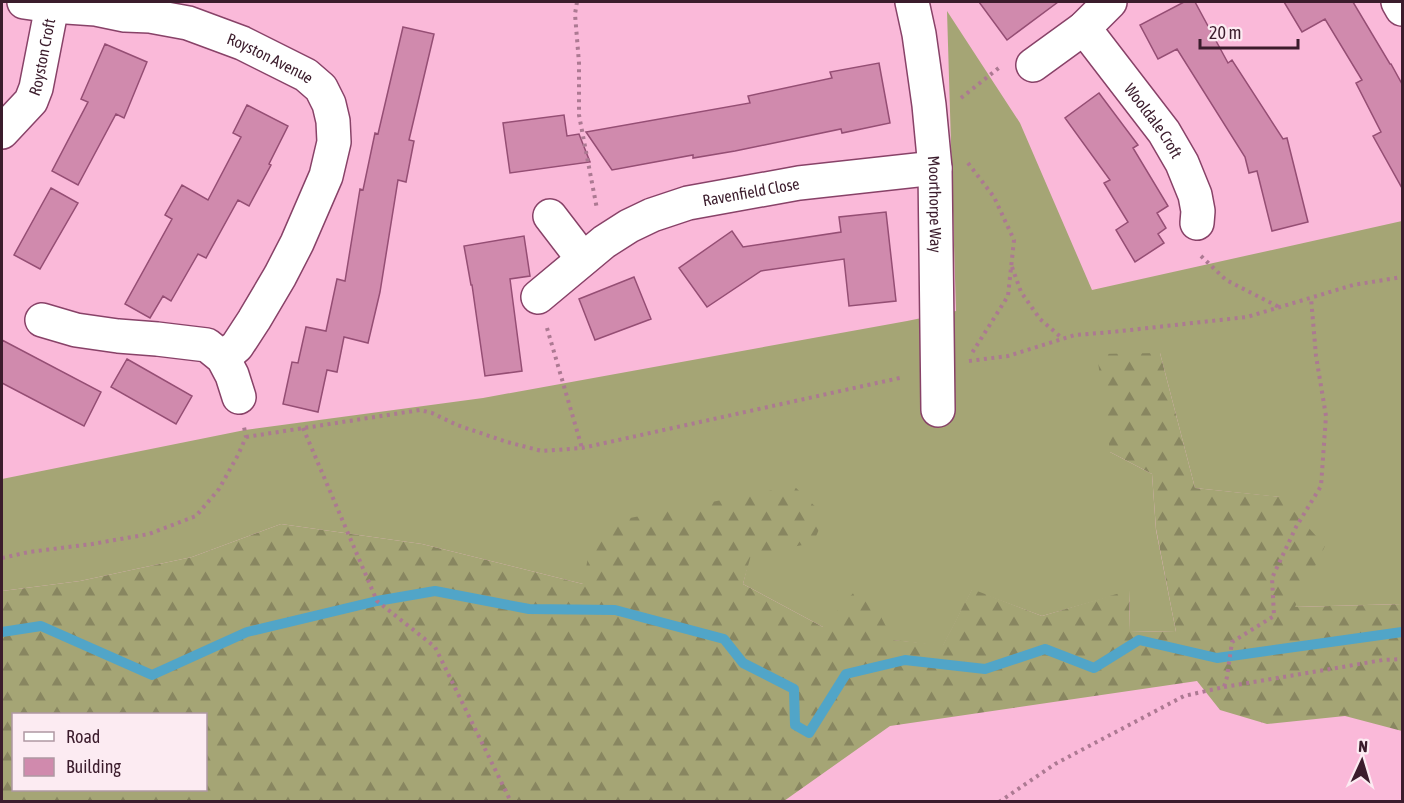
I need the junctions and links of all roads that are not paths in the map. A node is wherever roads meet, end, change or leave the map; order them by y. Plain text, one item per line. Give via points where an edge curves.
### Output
1 (912, 2) edge
2 (1110, 2) edge
3 (1398, 2) edge
4 (38, 4) edge
5 (151, 9) edge
6 (1402, 9) edge
7 (1084, 28) junction
8 (1033, 65) road end
9 (2, 132) edge
10 (950, 163) junction
11 (550, 216) dead end
12 (1197, 223) road end
13 (593, 251) junction
14 (538, 297) road end
15 (42, 320) dead end
16 (223, 358) junction
17 (239, 397) dead end
18 (938, 410) dead end

1 - 10 street, Moorthorpe Way via 931,123
2 - 7 street
3 - 6 street
4 - 5 street, Royston Avenue via 125,15
4 - 9 street, Royston Croft via 36,88 31,101
5 - 16 street, Royston Avenue via 242,43 306,75 321,88 333,121 334,142 326,176 297,243 254,320 237,346
7 - 8 street
7 - 12 street, Wooldale Croft via 1176,152 1195,195
10 - 13 street, Ravenfield Close via 799,183 688,203 629,226
10 - 18 street, Moorthorpe Way
11 - 13 street
13 - 14 street, Ravenfield Close
15 - 16 street via 75,330 207,345
16 - 17 street

